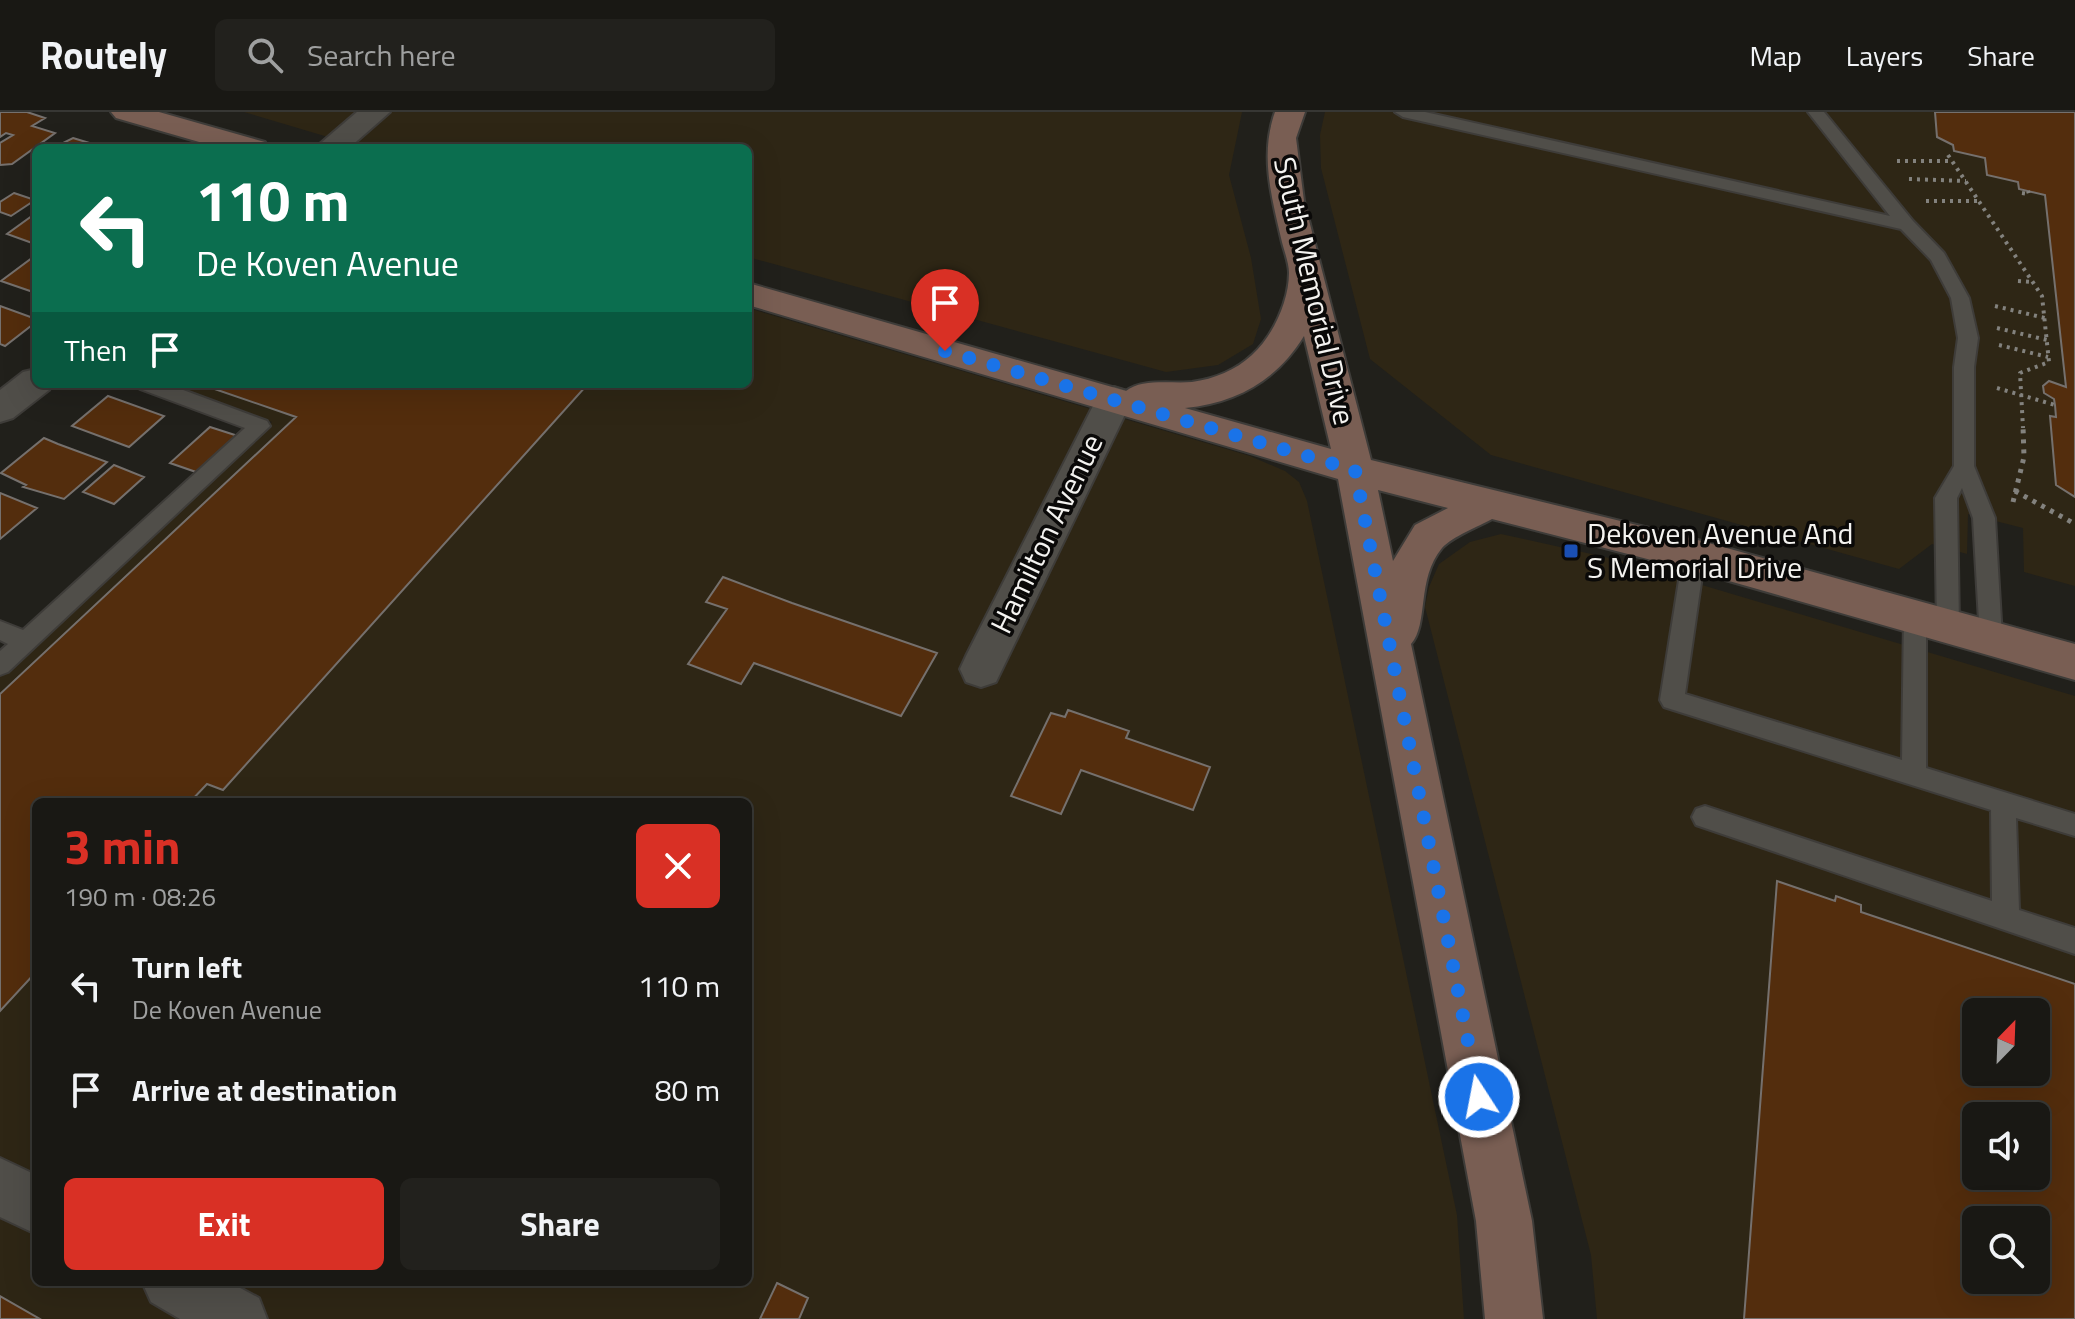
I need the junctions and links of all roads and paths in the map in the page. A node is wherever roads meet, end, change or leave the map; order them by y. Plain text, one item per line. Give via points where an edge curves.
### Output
1 (126, 112) edge
2 (375, 112) edge
3 (1290, 112) edge
4 (1403, 112) edge
5 (1816, 112) edge
6 (240, 144) edge
7 (335, 144) edge
8 (1948, 155) dead end
9 (1897, 161) dead end
10 (1953, 161) junction
11 (1909, 179) dead end
12 (1967, 181) junction
13 (2028, 191) dead end
14 (2022, 193) dead end
15 (1922, 201) dead end
16 (1981, 201) junction
17 (1907, 225) junction
18 (1305, 273) junction
19 (2018, 281) dead end
20 (2033, 282) junction
21 (752, 295) edge
22 (2028, 314) dead end
23 (2045, 318) junction
24 (2030, 336) dead end
25 (2047, 340) junction
26 (2029, 352) dead end
27 (2048, 357) junction
28 (1965, 381) junction
29 (32, 384) edge
30 (158, 388) edge
31 (2020, 394) junction
32 (1114, 400) junction
33 (2055, 405) dead end
34 (0, 409) edge
35 (1964, 466) junction
36 (1355, 470) junction
37 (1487, 504) junction
38 (2075, 524) edge
39 (1694, 555) junction
40 (1931, 622) junction
41 (0, 630) edge
42 (1991, 638) junction
43 (25, 641) junction
44 (2075, 662) edge
45 (0, 665) edge
46 (1394, 665) junction
47 (981, 669) dead end
48 (1914, 775) junction
49 (2003, 803) junction
50 (1705, 817) dead end
51 (2075, 825) edge
52 (2006, 918) junction
53 (2075, 941) edge
54 (0, 1186) edge
55 (32, 1204) edge
56 (178, 1286) edge
57 (238, 1319) edge
58 (1514, 1319) edge

1 - 6 main road
2 - 7 street
3 - 18 main road, South Memorial Drive via 1281,138 1288,201
4 - 17 lane
5 - 17 lane
8 - 10 path
9 - 10 path
10 - 12 path
11 - 12 path
12 - 16 path
13 - 14 path
15 - 16 path
16 - 20 path
17 - 28 lane via 1938,257 1960,298 1968,338
18 - 32 main road via 1301,308 1281,348 1255,373 1209,391
18 - 36 main road, South Memorial Drive
19 - 20 path
20 - 23 path via 2042,296
21 - 32 main road
22 - 23 path
23 - 25 path
24 - 25 path
25 - 27 path
26 - 27 path
27 - 31 path via 2049,362 2020,373
28 - 31 path
28 - 35 lane
29 - 34 street
30 - 43 lane via 260,426
31 - 33 path
31 - 38 path via 2024,457 2015,491
32 - 36 main road
32 - 47 street, Hamilton Avenue
35 - 40 lane via 1946,498
35 - 42 lane via 1984,518
36 - 37 main road
36 - 46 main road, South Memorial Drive
37 - 39 main road
37 - 46 main road via 1429,536 1404,579
39 - 40 main road
39 - 48 lane via 1672,700
40 - 42 main road
40 - 48 lane via 1914,659
41 - 43 lane
42 - 44 main road
43 - 45 lane
46 - 58 main road, South Memorial Drive via 1504,1221
48 - 49 lane
49 - 51 lane
49 - 52 lane
50 - 52 lane
52 - 53 lane
54 - 55 street
56 - 57 street

